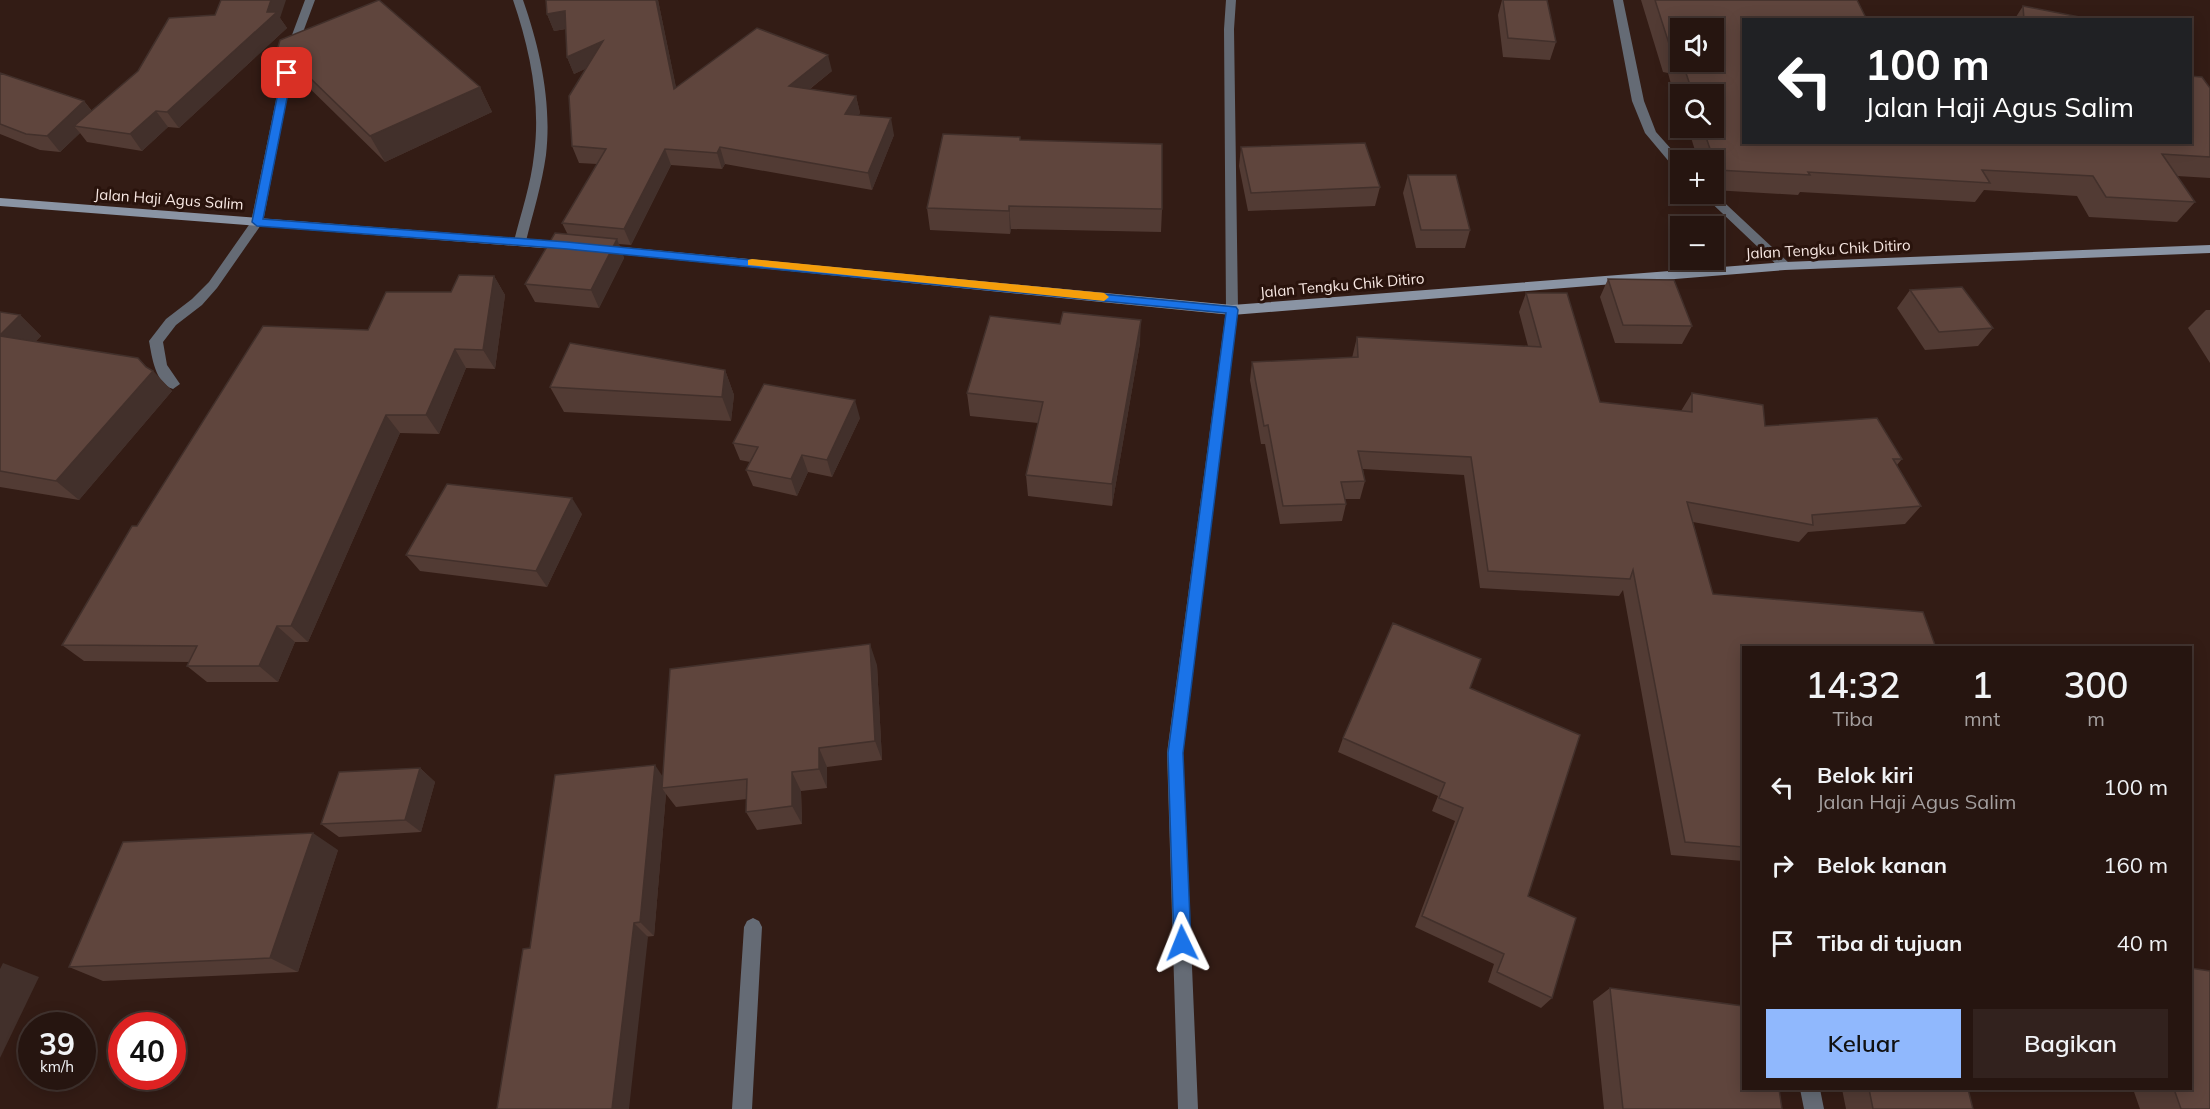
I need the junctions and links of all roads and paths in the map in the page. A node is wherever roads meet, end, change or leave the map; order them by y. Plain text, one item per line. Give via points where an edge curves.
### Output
1 (310, 0) edge
2 (518, 0) edge
3 (1232, 0) edge
4 (1618, 0) edge
5 (1670, 155) edge
6 (0, 202) edge
7 (1719, 204) edge
8 (257, 222) junction
9 (520, 242) junction
10 (2210, 249) edge
11 (1785, 266) junction
12 (1232, 310) junction
13 (173, 384) dead end
14 (753, 927) dead end
15 (1810, 1090) edge
16 (742, 1109) edge
17 (1188, 1109) edge
18 (1814, 1109) edge

1 - 8 street via 291,51
2 - 9 street via 540,100 540,154
3 - 12 street
4 - 5 street via 1638,101 1651,133
6 - 8 main road, Jalan Haji Agus Salim
7 - 11 street
8 - 9 main road, Jalan Haji Agus Salim
8 - 13 street via 213,285 171,322 156,341 159,366
9 - 12 main road, Jalan Haji Agus Salim
10 - 11 main road, Jalan Tengku Chik Ditiro
11 - 12 main road, Jalan Tengku Chik Ditiro
12 - 17 street via 1175,753
14 - 16 street
15 - 18 street

